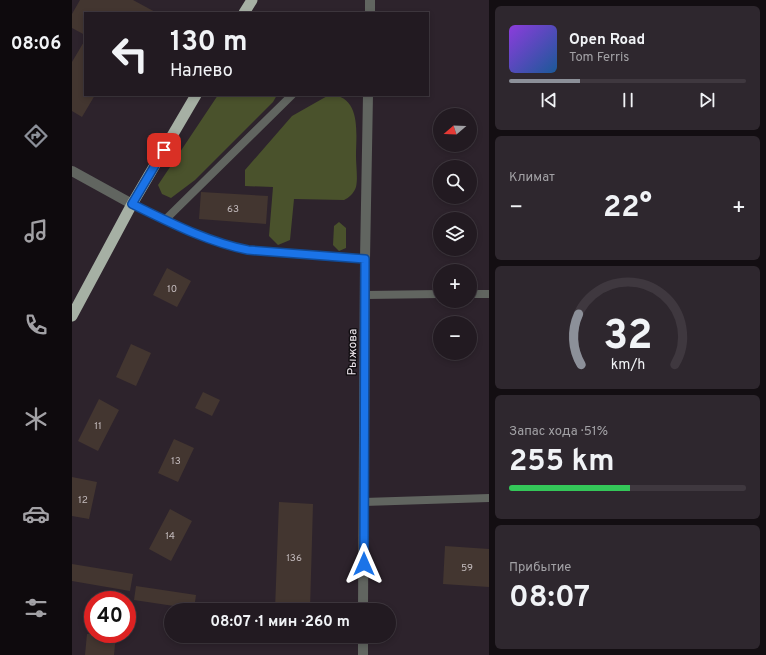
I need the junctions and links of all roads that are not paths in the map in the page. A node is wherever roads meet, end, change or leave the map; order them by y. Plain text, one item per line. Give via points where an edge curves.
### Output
1 (252, 0) edge
2 (370, 0) edge
3 (245, 12) edge
4 (370, 12) edge
5 (195, 96) edge
6 (291, 96) edge
7 (368, 96) edge
8 (72, 171) edge
9 (132, 204) junction
10 (165, 220) junction
11 (365, 259) junction
12 (433, 294) edge
13 (477, 294) edge
14 (489, 294) edge
15 (366, 295) junction
16 (72, 316) edge
17 (489, 498) edge
18 (364, 502) junction
19 (363, 603) edge
20 (363, 643) edge
21 (363, 655) edge

1 - 3 highway
2 - 4 street
5 - 9 highway
6 - 10 lane
7 - 11 street, Рыжова
8 - 9 street
9 - 10 lane
9 - 16 highway
10 - 11 lane via 236,248
11 - 15 street, Рыжова
12 - 15 lane
13 - 14 lane
15 - 18 street, Рыжова
17 - 18 lane
18 - 19 street, Рыжова
20 - 21 street

